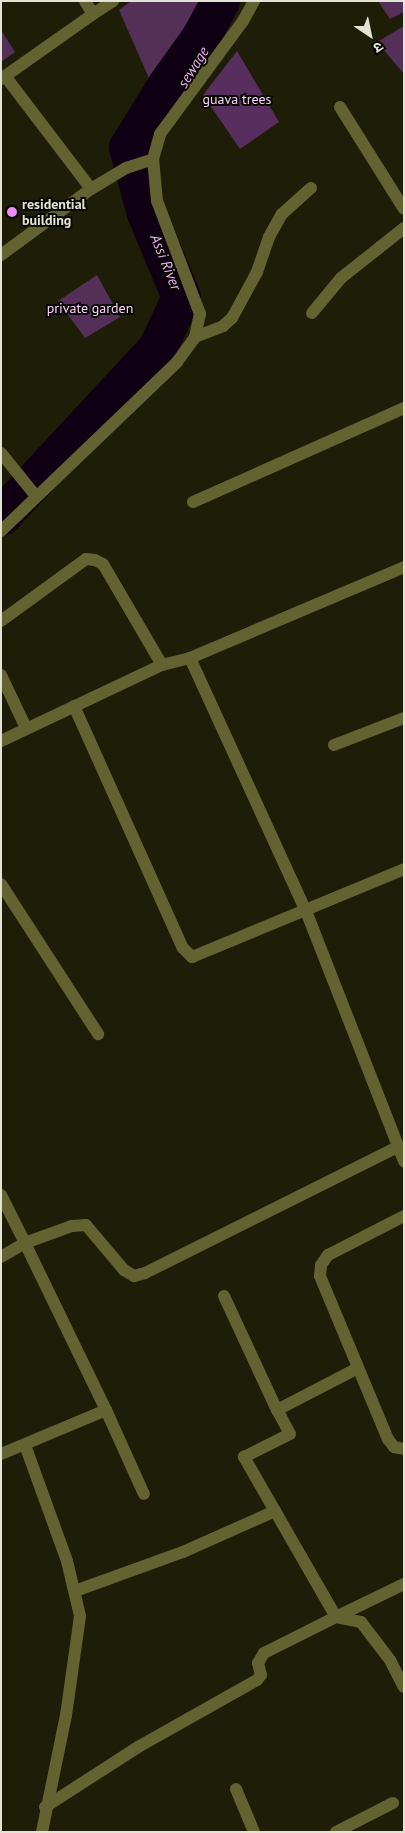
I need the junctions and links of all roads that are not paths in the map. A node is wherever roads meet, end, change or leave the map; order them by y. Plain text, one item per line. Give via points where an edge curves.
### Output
1 (85, 1) edge
2 (113, 1) edge
3 (254, 1) edge
4 (93, 14) junction
5 (3, 78) edge
6 (340, 108) dead end
7 (153, 159) junction
8 (310, 188) dead end
9 (91, 189) junction
10 (404, 209) edge
11 (404, 228) edge
12 (1, 255) edge
13 (312, 313) dead end
14 (195, 337) junction
15 (404, 408) edge
16 (1, 453) edge
17 (31, 490) junction
18 (193, 502) dead end
19 (1, 531) edge
20 (404, 567) edge
21 (1, 621) edge
22 (190, 658) junction
23 (162, 665) junction
24 (1, 675) edge
25 (74, 706) junction
26 (404, 718) edge
27 (26, 728) junction
28 (1, 740) edge
29 (334, 745) dead end
30 (404, 869) edge
31 (1, 884) edge
32 (306, 912) junction
33 (98, 1034) dead end
34 (398, 1147) junction
35 (404, 1160) edge
36 (1, 1195) edge
37 (404, 1216) edge
38 (25, 1242) junction
39 (1, 1257) edge
40 (224, 1296) dead end
41 (358, 1368) junction
42 (106, 1410) junction
43 (277, 1410) junction
44 (25, 1445) junction
45 (404, 1449) edge
46 (1, 1454) edge
47 (144, 1494) dead end
48 (275, 1511) junction
49 (404, 1584) edge
50 (75, 1591) junction
51 (336, 1617) junction
52 (404, 1687) edge
53 (236, 1789) dead end
54 (393, 1803) dead end
55 (45, 1807) junction
56 (42, 1832) edge
57 (254, 1832) edge
58 (336, 1832) edge

1 - 4 street
2 - 4 street
3 - 7 street via 243,21 160,134
4 - 5 street
5 - 9 street
6 - 10 street
7 - 9 street via 126,168
7 - 14 street via 157,201 200,314
8 - 14 street via 282,214 257,272 232,318 223,326
9 - 12 street
11 - 13 street via 341,278
14 - 17 street via 178,362
15 - 18 street
16 - 17 street
17 - 19 street
20 - 22 street
21 - 23 street via 86,559 95,560 103,564
22 - 23 street
22 - 32 street
23 - 25 street
24 - 27 street
25 - 27 street
25 - 32 street via 183,948 192,956
26 - 29 street
27 - 28 street
30 - 32 street
31 - 33 street
32 - 34 street
34 - 35 street
34 - 38 street via 134,1276 124,1270 86,1225 72,1226
36 - 38 street
37 - 41 street via 328,1255 321,1265 320,1276
38 - 39 street
38 - 42 street
40 - 43 street
41 - 43 street
41 - 45 street via 388,1439 394,1446
42 - 44 street
42 - 47 street
43 - 48 street via 290,1434 244,1457
44 - 46 street
44 - 50 street
48 - 50 street via 173,1556
48 - 51 street
49 - 51 street
50 - 55 street via 80,1616 66,1715
51 - 52 street via 361,1622 390,1660
51 - 55 street via 264,1653 258,1663 261,1675 257,1680 138,1747
53 - 57 street
54 - 58 street
55 - 56 street

